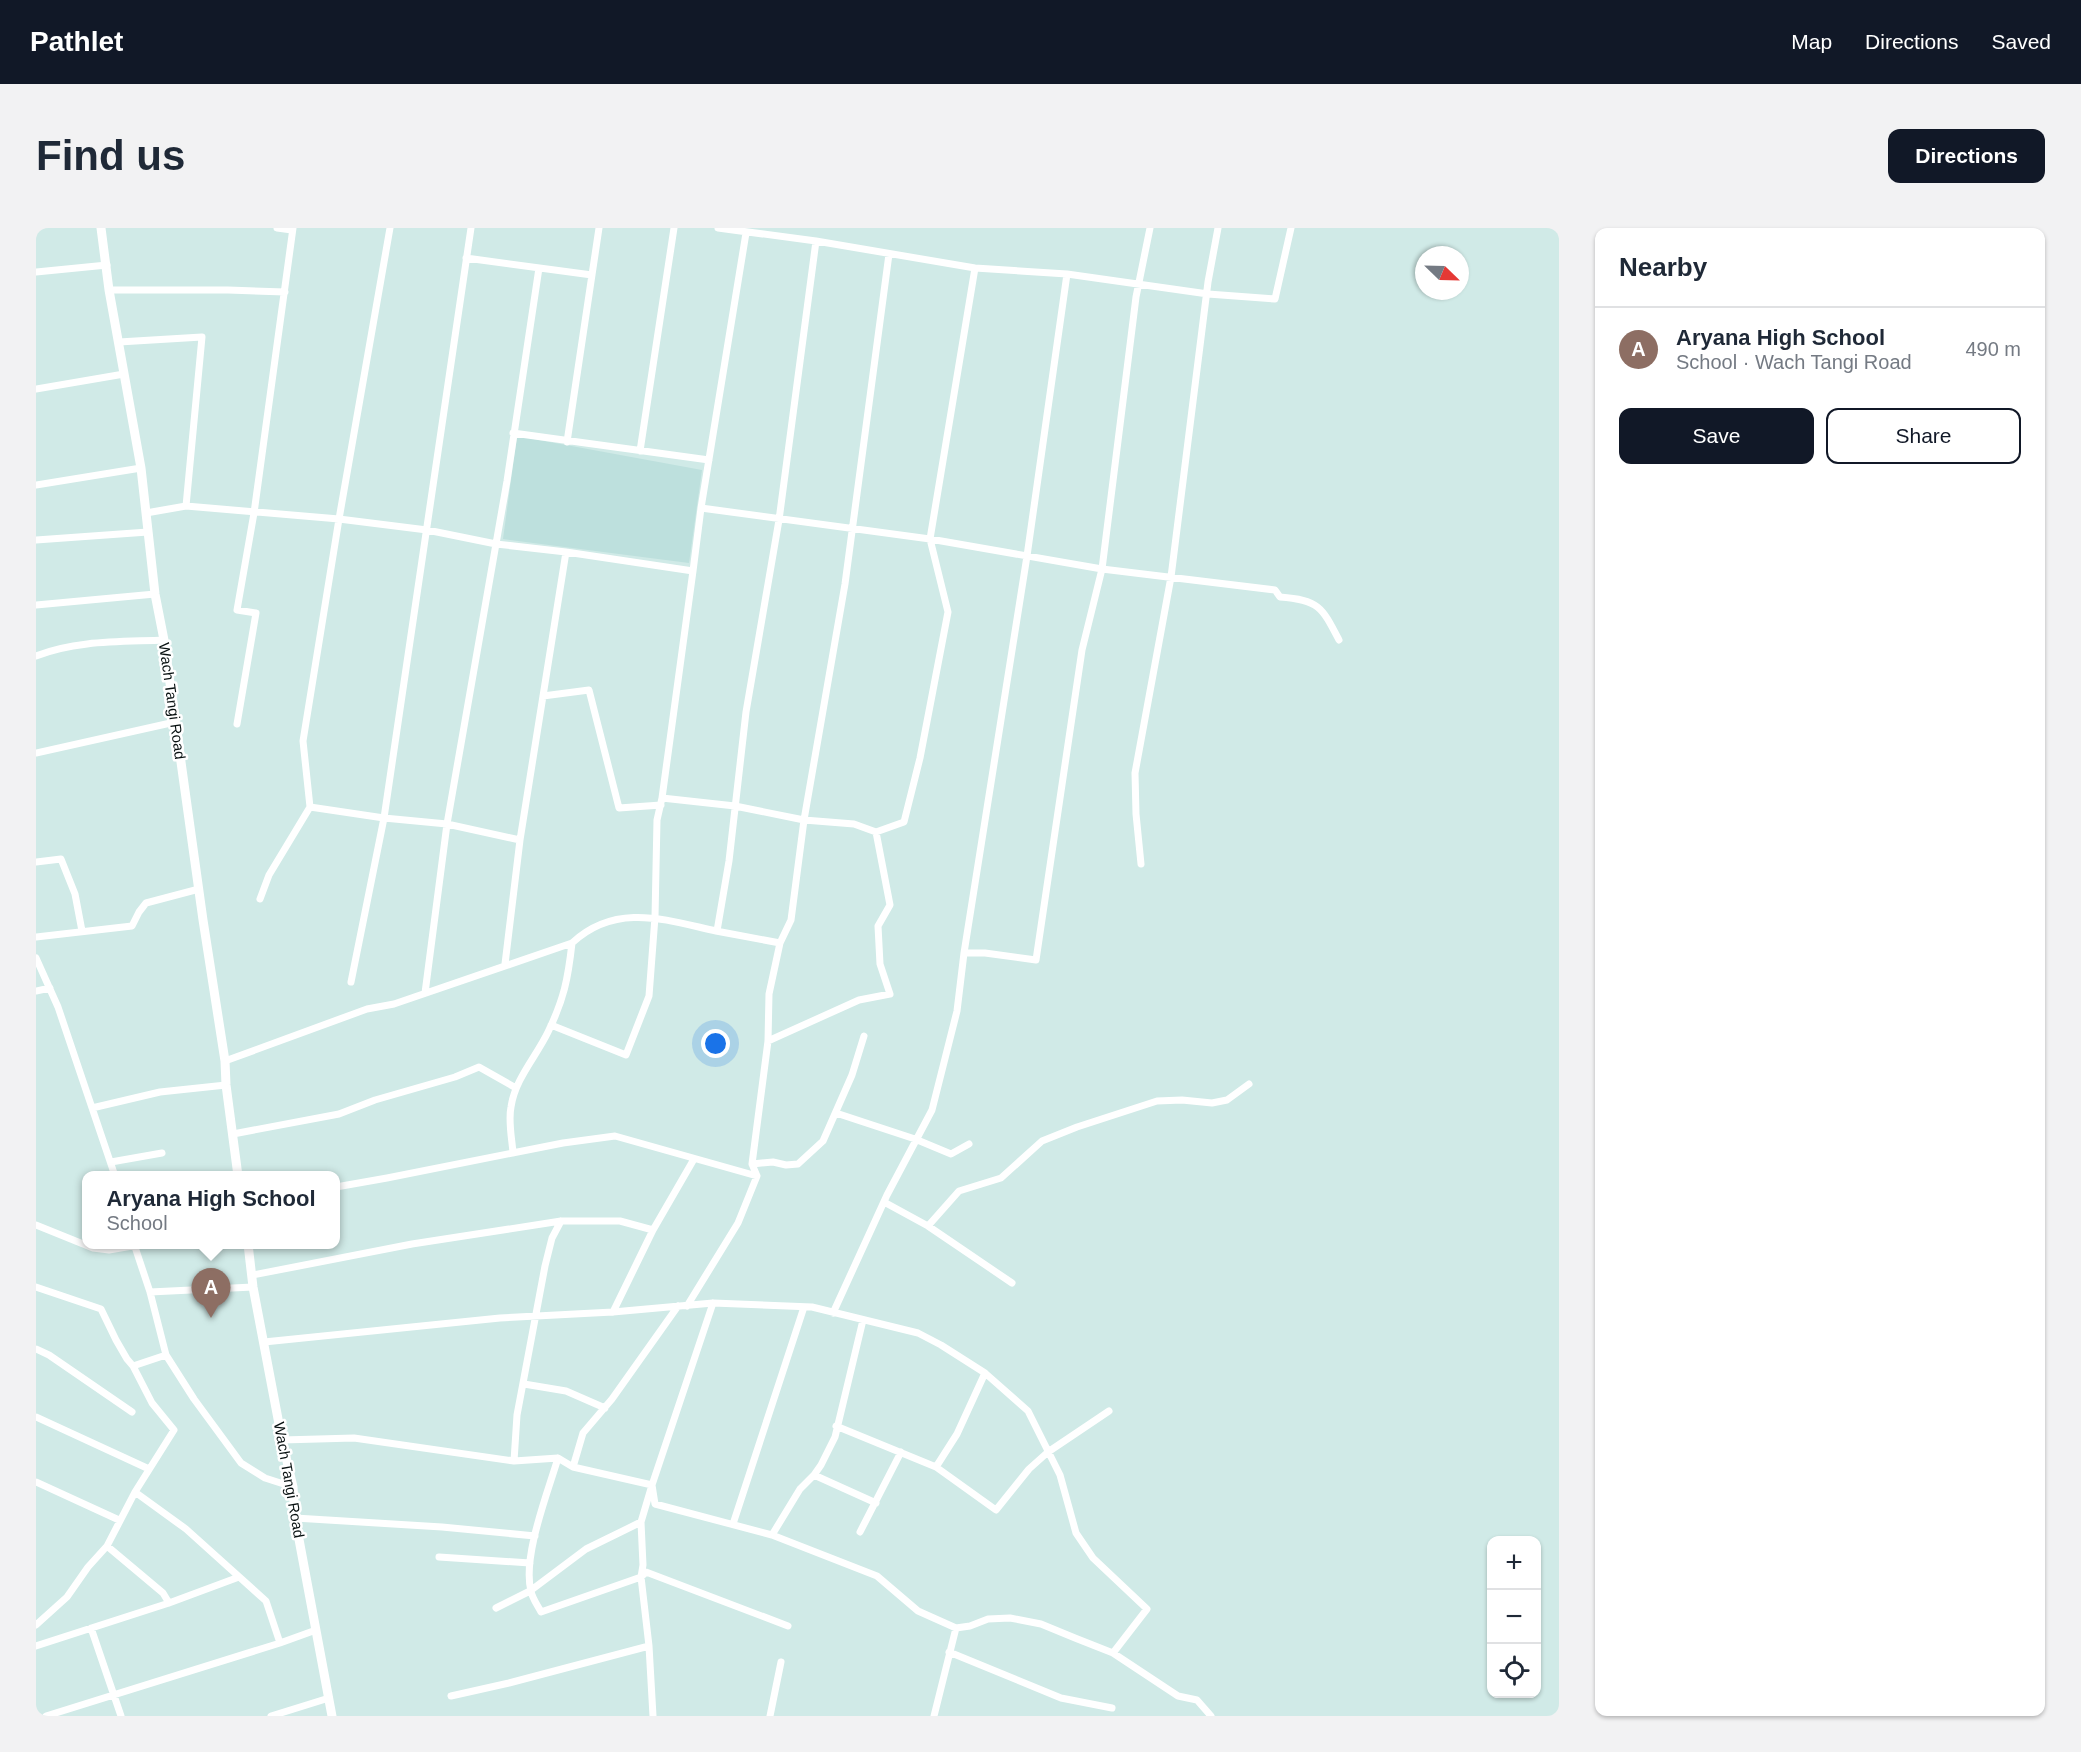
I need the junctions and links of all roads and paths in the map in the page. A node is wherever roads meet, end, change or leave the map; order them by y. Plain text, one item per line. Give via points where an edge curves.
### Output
1 (101, 228) edge
2 (277, 228) edge
3 (390, 228) edge
4 (471, 228) edge
5 (599, 228) edge
6 (674, 228) edge
7 (718, 228) edge
8 (1150, 228) edge
9 (1218, 228) edge
10 (1292, 228) edge
11 (292, 229) edge
12 (746, 233) junction
13 (816, 241) junction
14 (889, 254) junction
15 (466, 258) junction
16 (107, 265) junction
17 (538, 268) junction
18 (975, 268) junction
19 (36, 272) edge
20 (1067, 274) junction
21 (592, 275) junction
22 (1139, 285) junction
23 (109, 291) junction
24 (285, 292) junction
25 (1208, 294) junction
26 (118, 342) junction
27 (124, 374) junction
28 (36, 389) edge
29 (513, 433) junction
30 (567, 442) junction
31 (640, 451) junction
32 (709, 460) junction
33 (141, 468) junction
34 (36, 485) edge
35 (186, 506) junction
36 (701, 508) junction
37 (146, 513) junction
38 (254, 513) junction
39 (339, 519) junction
40 (779, 520) junction
41 (427, 530) junction
42 (852, 530) junction
43 (148, 532) junction
44 (930, 539) junction
45 (36, 540) edge
46 (496, 544) junction
47 (566, 552) junction
48 (1027, 556) junction
49 (1102, 569) junction
50 (693, 571) junction
51 (1171, 577) junction
52 (155, 594) junction
53 (36, 605) edge
54 (164, 640) junction
55 (1339, 640) dead end
56 (36, 656) edge
57 (543, 696) junction
58 (175, 722) junction
59 (237, 724) dead end
60 (36, 753) edge
61 (662, 802) junction
62 (735, 806) junction
63 (310, 807) junction
64 (384, 818) junction
65 (804, 820) junction
66 (447, 824) junction
67 (876, 832) junction
68 (520, 840) junction
69 (36, 862) edge
70 (1141, 864) dead end
71 (199, 889) junction
72 (260, 899) dead end
73 (655, 917) junction
74 (82, 931) junction
75 (717, 931) junction
76 (36, 937) edge
77 (573, 943) junction
78 (780, 943) junction
79 (964, 953) junction
80 (36, 958) edge
81 (505, 964) junction
82 (351, 982) dead end
83 (50, 988) junction
84 (36, 991) edge
85 (424, 993) junction
86 (550, 1025) junction
87 (864, 1036) dead end
88 (768, 1041) junction
89 (225, 1061) junction
90 (1249, 1084) dead end
91 (226, 1085) junction
92 (516, 1088) junction
93 (92, 1108) junction
94 (836, 1113) junction
95 (233, 1134) junction
96 (915, 1139) junction
97 (969, 1144) dead end
98 (162, 1153) dead end
99 (513, 1153) junction
100 (694, 1159) junction
101 (111, 1161) junction
102 (752, 1164) junction
103 (114, 1171) edge
104 (237, 1171) edge
105 (757, 1176) junction
106 (340, 1186) edge
107 (884, 1202) junction
108 (561, 1221) junction
109 (36, 1225) edge
110 (928, 1226) junction
111 (653, 1230) junction
112 (82, 1244) edge
113 (136, 1249) edge
114 (249, 1249) edge
115 (253, 1275) junction
116 (1012, 1283) dead end
117 (36, 1287) edge
118 (253, 1287) junction
119 (150, 1292) junction
120 (713, 1303) junction
121 (678, 1306) junction
122 (687, 1306) junction
123 (804, 1306) junction
124 (613, 1312) junction
125 (832, 1313) junction
126 (537, 1315) junction
127 (863, 1320) junction
128 (264, 1342) junction
129 (36, 1349) edge
130 (166, 1355) junction
131 (133, 1366) junction
132 (985, 1372) junction
133 (524, 1384) junction
134 (605, 1408) junction
135 (1109, 1411) dead end
136 (132, 1412) dead end
137 (36, 1417) edge
138 (836, 1426) junction
139 (282, 1440) junction
140 (901, 1452) junction
141 (1048, 1452) junction
142 (558, 1458) junction
143 (514, 1461) junction
144 (573, 1467) junction
145 (936, 1467) junction
146 (148, 1469) junction
147 (814, 1475) junction
148 (36, 1482) edge
149 (652, 1485) junction
150 (293, 1487) junction
151 (135, 1492) junction
152 (876, 1503) junction
153 (295, 1518) junction
154 (119, 1520) junction
155 (641, 1522) junction
156 (733, 1524) junction
157 (860, 1532) dead end
158 (772, 1535) junction
159 (535, 1536) junction
160 (107, 1546) junction
161 (439, 1557) dead end
162 (530, 1563) junction
163 (239, 1576) junction
164 (641, 1577) junction
165 (531, 1591) junction
166 (169, 1603) junction
167 (496, 1608) dead end
168 (40, 1616) edge
169 (36, 1625) edge
170 (788, 1626) dead end
171 (91, 1628) junction
172 (956, 1628) junction
173 (316, 1629) junction
174 (280, 1643) junction
175 (36, 1646) edge
176 (649, 1646) junction
177 (949, 1652) junction
178 (1113, 1653) junction
179 (781, 1662) dead end
180 (112, 1694) junction
181 (451, 1696) dead end
182 (328, 1698) junction
183 (1112, 1708) dead end
184 (46, 1716) edge
185 (121, 1716) edge
186 (271, 1716) edge
187 (332, 1716) edge
188 (653, 1716) edge
189 (770, 1716) edge
190 (934, 1716) edge
191 (1211, 1716) edge

1 - 16 main road, Wach Tangi Road
2 - 11 street
3 - 39 street
4 - 15 street
5 - 21 street
6 - 31 street
7 - 12 street
8 - 22 street
9 - 25 street
10 - 25 street via 1275,299
11 - 24 street
12 - 13 street
12 - 32 street
13 - 14 street
13 - 40 street
14 - 18 street
14 - 42 street
15 - 17 street
15 - 41 street
16 - 19 street
16 - 23 main road, Wach Tangi Road
17 - 21 street
17 - 29 street
18 - 20 street
18 - 44 street
20 - 22 street
20 - 48 street
21 - 30 street
22 - 25 street
22 - 49 street
23 - 24 street
23 - 26 main road, Wach Tangi Road
24 - 38 street
25 - 51 street
26 - 27 main road, Wach Tangi Road
26 - 35 street via 202,337
27 - 28 street
27 - 33 main road, Wach Tangi Road
29 - 30 street
29 - 46 street
30 - 31 street
31 - 32 street
32 - 36 street
33 - 34 street
33 - 37 main road, Wach Tangi Road
35 - 37 street
35 - 38 street
36 - 40 street
36 - 50 street
37 - 43 main road, Wach Tangi Road
38 - 39 street
38 - 59 street via 237,610 256,613
39 - 41 street
39 - 63 street via 303,741
40 - 42 street
40 - 62 street via 746,712
41 - 46 street
41 - 64 street
42 - 44 street
42 - 65 street
43 - 45 street
43 - 52 main road, Wach Tangi Road
44 - 48 street
44 - 67 street via 948,612 904,822
46 - 47 street
46 - 66 street
47 - 50 street
47 - 57 street
48 - 49 street
48 - 79 street
49 - 51 street
49 - 79 street via 1082,650 1036,960
50 - 61 street
51 - 55 street via 1275,590 1280,597 1302,599 1324,611
51 - 70 street via 1135,773
52 - 53 street
52 - 54 main road, Wach Tangi Road
54 - 56 street via 55,648
54 - 58 main road, Wach Tangi Road
57 - 61 street via 589,690 619,808
57 - 68 street
58 - 60 street
58 - 71 main road, Wach Tangi Road
61 - 62 street
61 - 73 street via 657,820
62 - 65 street
62 - 75 street
63 - 64 street
63 - 72 street via 269,875
64 - 66 street
64 - 82 street
65 - 67 street via 854,824
65 - 78 street via 791,921
66 - 68 street
66 - 85 street
67 - 88 street via 890,905 878,926 880,964 890,994 860,1000
68 - 81 street
69 - 74 street via 62,859 75,894
71 - 74 street via 146,903 132,926
71 - 89 main road, Wach Tangi Road
73 - 75 street
73 - 77 street via 613,919
73 - 86 street via 649,996 626,1055
74 - 76 street
75 - 78 street
77 - 81 street
77 - 86 street via 565,995
78 - 88 street via 769,994
79 - 96 street via 946,1059 932,1110
80 - 83 street
81 - 85 street
83 - 84 street
83 - 93 street
85 - 89 street via 367,1009
86 - 92 street
87 - 94 street
88 - 102 street
89 - 91 main road, Wach Tangi Road
90 - 110 street via 1227,1100 1156,1101 1042,1141 1001,1178 959,1191
91 - 93 street via 160,1092
91 - 95 main road, Wach Tangi Road
92 - 95 street via 479,1067 339,1114
92 - 99 street via 510,1109
93 - 101 street
94 - 96 street
94 - 102 street via 823,1141 798,1164
95 - 104 main road, Wach Tangi Road
96 - 97 street via 951,1154
96 - 107 street
98 - 101 street
99 - 100 street via 615,1136
99 - 106 street
100 - 105 street
100 - 111 street
101 - 103 street
102 - 105 street
105 - 122 street via 738,1223
107 - 110 street
107 - 125 street
108 - 111 street via 620,1221
108 - 115 street via 412,1244
108 - 126 street via 552,1238
109 - 112 street
110 - 116 street
111 - 124 street
113 - 119 street
114 - 115 main road, Wach Tangi Road
115 - 118 main road, Wach Tangi Road
117 - 131 street via 101,1309
118 - 119 street
118 - 128 main road, Wach Tangi Road
119 - 130 street
120 - 122 street
120 - 123 street
120 - 149 street
121 - 122 street
121 - 124 street
121 - 134 street
123 - 125 street
123 - 156 street
124 - 126 street
125 - 127 street
126 - 128 street
126 - 133 street
127 - 132 street via 918,1333
127 - 138 street
128 - 139 main road, Wach Tangi Road
129 - 136 street
130 - 131 street
130 - 150 street via 241,1463 265,1478
131 - 146 street via 152,1403 174,1430
132 - 141 street via 1028,1411
132 - 145 street via 957,1434
133 - 134 street via 566,1391
133 - 143 street
134 - 144 street via 583,1433
135 - 141 street
137 - 146 street
138 - 140 street
138 - 147 street via 835,1437
139 - 143 street via 354,1438
139 - 150 main road, Wach Tangi Road
140 - 145 street
140 - 152 street
141 - 145 street via 996,1510
141 - 178 street via 1060,1475 1077,1533 1093,1558 1147,1609
142 - 143 street
142 - 144 street
142 - 159 street
144 - 149 street
146 - 151 street
147 - 152 street
147 - 158 street via 800,1488
148 - 154 street
149 - 155 street
149 - 156 street via 655,1504
150 - 153 main road, Wach Tangi Road
151 - 154 street
151 - 163 street via 186,1529
152 - 157 street
153 - 159 street
153 - 173 main road, Wach Tangi Road
154 - 160 street
155 - 164 street
155 - 165 street via 586,1549
156 - 158 street
158 - 172 street via 877,1576 918,1611
159 - 162 street
160 - 166 street via 163,1593
160 - 168 street via 67,1597
161 - 162 street
162 - 165 street
163 - 166 street
163 - 174 street via 266,1601
164 - 165 street via 541,1612
164 - 170 street via 646,1572 652,1574
164 - 176 street
165 - 167 street
166 - 171 street
168 - 169 street
171 - 175 street
171 - 180 street
172 - 177 street
172 - 178 street via 988,1619 1010,1618 1041,1624
173 - 174 street
173 - 182 main road, Wach Tangi Road
174 - 180 street
176 - 181 street
176 - 188 street
177 - 183 street via 1061,1698
177 - 190 street
178 - 191 street via 1178,1696 1197,1700
179 - 189 street
180 - 184 street
180 - 185 street
182 - 186 street
182 - 187 main road, Wach Tangi Road

